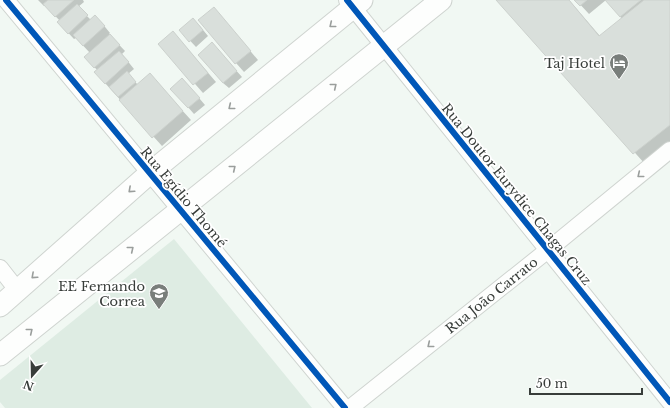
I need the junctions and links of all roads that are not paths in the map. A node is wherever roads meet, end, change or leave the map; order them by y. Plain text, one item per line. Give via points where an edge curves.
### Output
1 (6, 0) edge
2 (441, 0) edge
3 (354, 3) edge
4 (384, 46) junction
5 (670, 150) edge
6 (150, 173) junction
7 (180, 210) junction
8 (548, 250) junction
9 (0, 268) edge
10 (18, 291) junction
11 (0, 306) edge
12 (0, 355) edge
13 (670, 402) edge
14 (345, 408) edge
15 (350, 408) edge

1 - 6 street, Rua Egídio Thomé
2 - 4 main road
3 - 4 street, Rua Doutor Eurydice Chagas Cruz
3 -> 6 main road
7 -> 4 main road
4 - 8 street, Rua Doutor Eurydice Chagas Cruz
5 -> 8 street, Rua João Carrato
6 - 7 street, Rua Egídio Thomé
6 -> 10 main road
12 -> 7 main road
7 - 14 street, Rua Egídio Thomé
8 - 13 street, Rua Doutor Eurydice Chagas Cruz
8 -> 15 street, Rua João Carrato
9 - 10 street
10 - 11 main road

